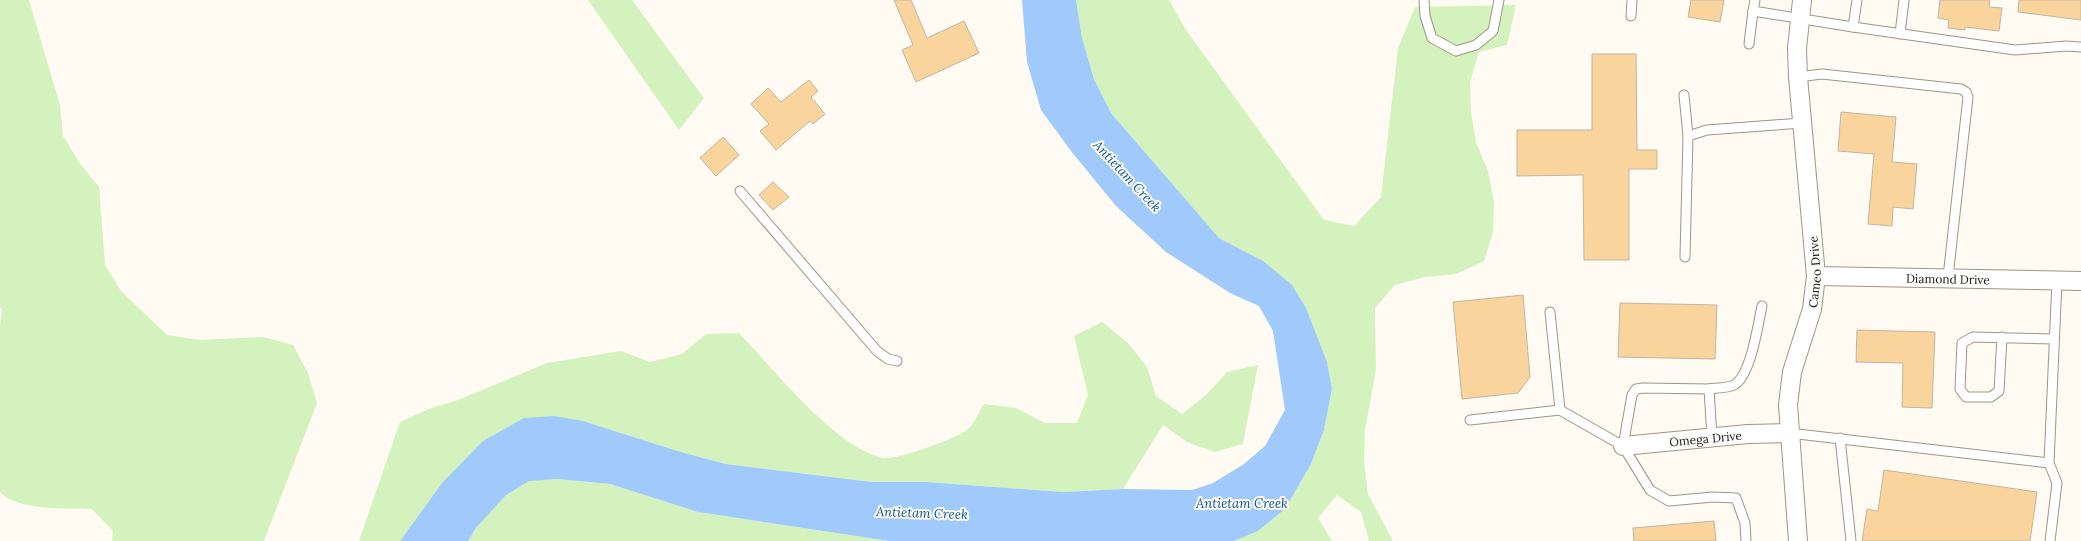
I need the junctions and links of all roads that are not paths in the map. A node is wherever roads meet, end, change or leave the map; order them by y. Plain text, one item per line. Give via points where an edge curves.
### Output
1 (1424, 0) edge
2 (1499, 0) edge
3 (1632, 0) edge
4 (1755, 0) edge
5 (1802, 0) edge
6 (1857, 0) edge
7 (1904, 0) edge
8 (1753, 11) junction
9 (1631, 16) dead end
10 (1800, 18) junction
11 (1853, 27) junction
12 (1900, 34) junction
13 (1749, 44) dead end
14 (2081, 47) edge
15 (1798, 77) junction
16 (1684, 95) dead end
17 (1802, 123) junction
18 (1688, 136) junction
19 (740, 191) dead end
20 (1685, 257) dead end
21 (1816, 276) junction
22 (1948, 277) junction
23 (2057, 280) junction
24 (2081, 281) edge
25 (1762, 306) dead end
26 (1550, 312) dead end
27 (2002, 337) junction
28 (2054, 339) junction
29 (897, 361) dead end
30 (1709, 389) junction
31 (1560, 410) junction
32 (1470, 420) dead end
33 (1789, 433) junction
34 (1712, 437) junction
35 (1840, 438) junction
36 (1623, 446) junction
37 (2049, 463) junction
38 (1746, 541) edge
39 (1798, 541) edge
40 (1850, 541) edge
41 (2050, 541) edge

1 - 2 lane via 1425,16 1432,38 1456,51 1476,44 1494,31
3 - 9 lane
4 - 8 lane
5 - 10 street, Cameo Drive
6 - 11 lane
7 - 12 lane
8 - 10 lane
8 - 13 lane
10 - 11 lane
10 - 15 street, Cameo Drive
11 - 12 lane
12 - 14 lane via 2016,50
15 - 17 street, Cameo Drive
15 - 22 lane via 1822,74 1961,89 1966,92 1968,97
16 - 18 lane
17 - 18 lane via 1707,130
17 - 21 street, Cameo Drive
18 - 20 lane
19 - 29 lane via 877,351 888,359
21 - 22 street, Diamond Drive
21 - 33 street, Cameo Drive via 1812,309 1792,372 1788,405
22 - 23 street, Diamond Drive
23 - 24 street, Diamond Drive
23 - 28 lane
25 - 30 lane via 1743,377 1735,384
26 - 31 lane
27 - 27 lane via 1973,336 1962,343 1960,389 1966,397 1991,397 1999,391
27 - 28 lane
28 - 37 lane
30 - 34 lane
30 - 36 lane via 1636,390 1632,394
31 - 32 lane
31 - 36 lane
33 - 34 street, Omega Drive
33 - 35 lane
33 - 39 street, Cameo Drive
34 - 36 street, Omega Drive
35 - 37 lane
35 - 40 lane
36 - 38 lane via 1650,490 1669,501 1712,497 1736,498 1744,523
37 - 41 lane via 2057,483

